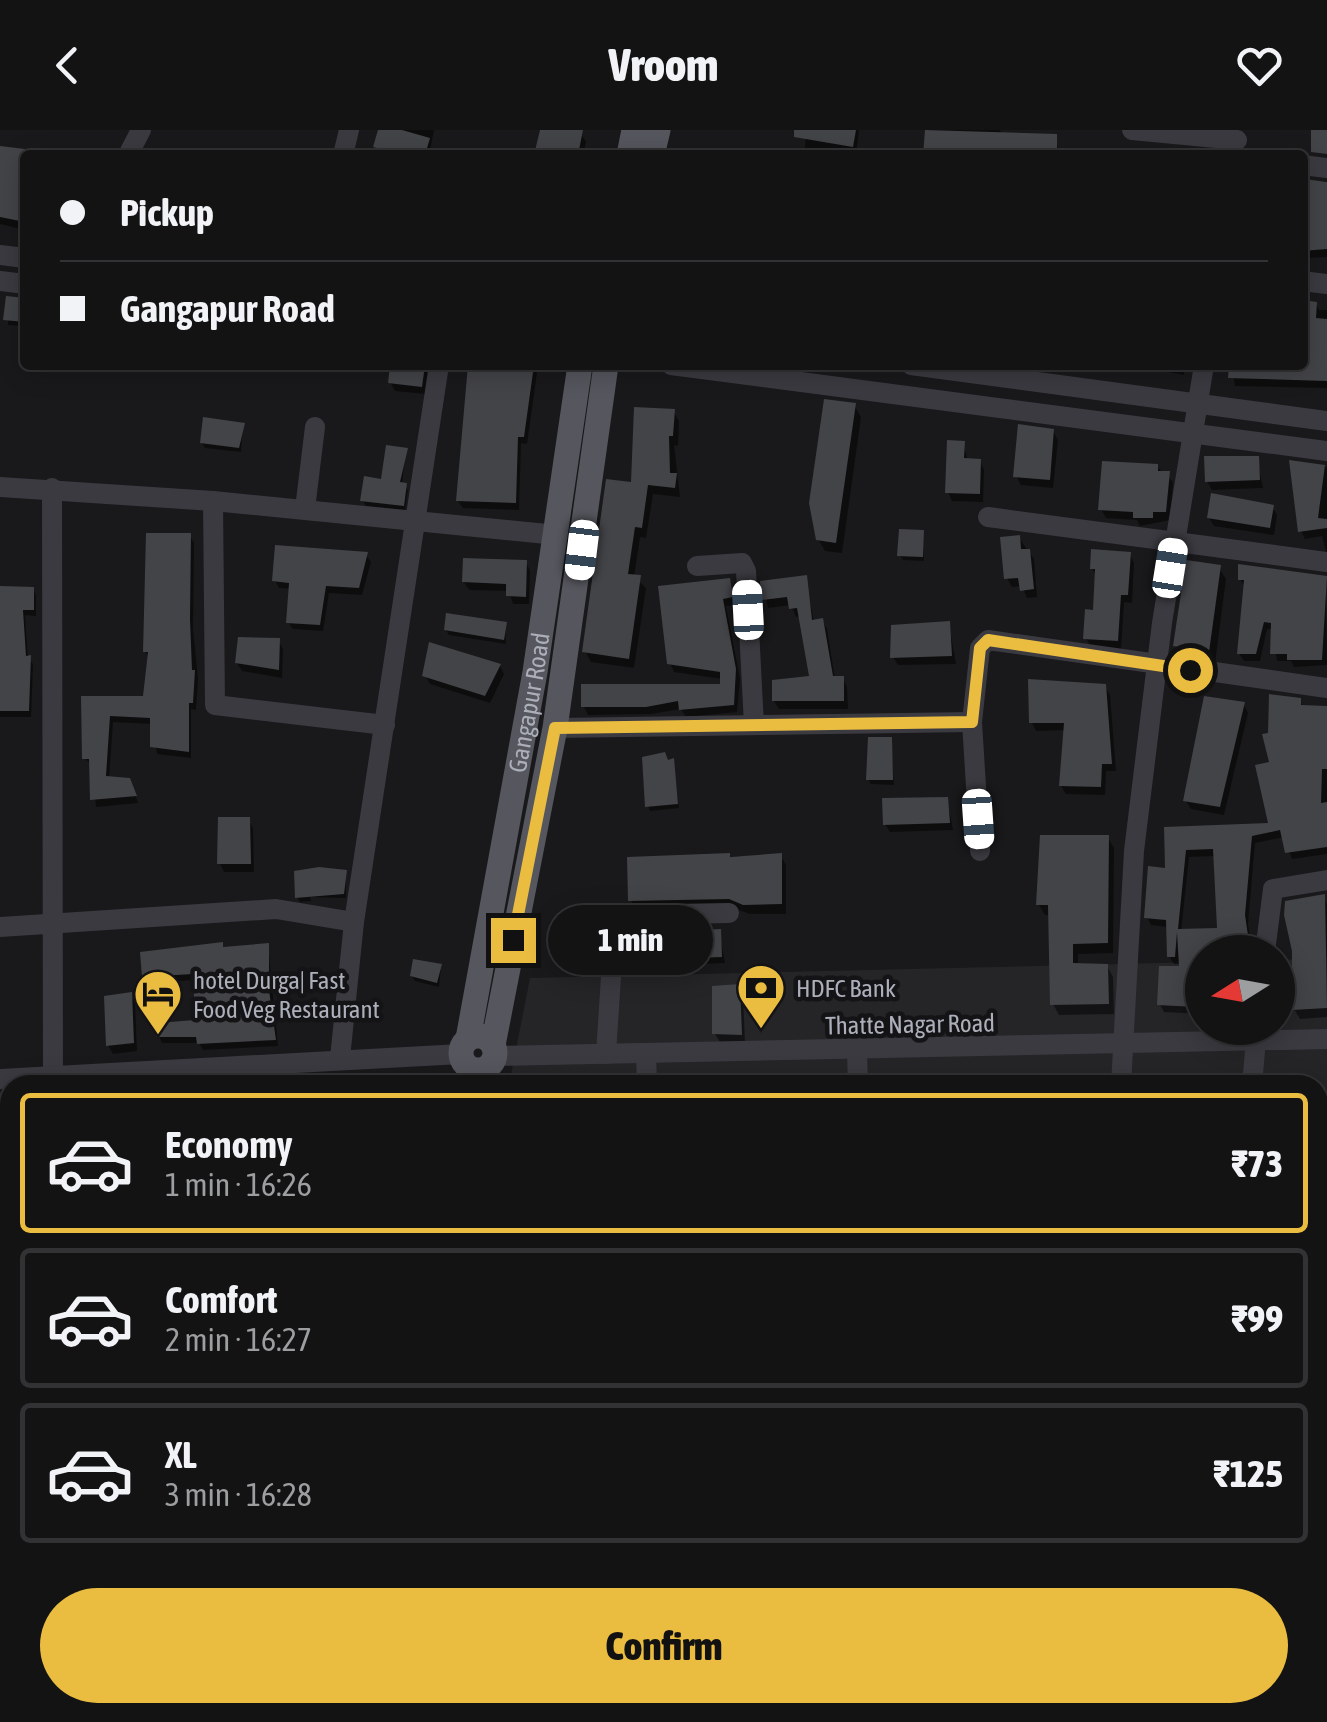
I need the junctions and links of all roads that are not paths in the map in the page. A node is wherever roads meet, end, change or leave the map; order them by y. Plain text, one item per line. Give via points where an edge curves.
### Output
1 (1132, 130) edge
2 (1237, 142) edge
3 (438, 370) edge
4 (579, 370) edge
5 (605, 370) edge
6 (709, 370) edge
7 (948, 370) edge
8 (1203, 370) edge
9 (1197, 404) junction
10 (1327, 421) edge
11 (315, 427) dead end
12 (1191, 432) junction
13 (1327, 451) edge
14 (0, 487) edge
15 (52, 488) junction
16 (213, 501) junction
17 (305, 509) junction
18 (988, 517) dead end
19 (415, 522) junction
20 (557, 535) junction
21 (1175, 541) junction
22 (1327, 562) edge
23 (697, 566) dead end
24 (1156, 666) junction
25 (1327, 688) edge
26 (972, 722) junction
27 (384, 724) junction
28 (754, 725) junction
29 (555, 728) junction
30 (980, 851) dead end
31 (1327, 880) edge
32 (729, 912) dead end
33 (54, 922) junction
34 (354, 922) junction
35 (0, 927) edge
36 (1267, 935) edge
37 (1295, 1037) edge
38 (1185, 1039) edge
39 (1327, 1039) edge
40 (1124, 1044) junction
41 (1255, 1045) edge
42 (857, 1050) junction
43 (606, 1054) junction
44 (646, 1054) junction
45 (340, 1058) junction
46 (478, 1058) edge
47 (239, 1074) edge
48 (53, 1075) edge
49 (146, 1075) edge
50 (647, 1075) edge
51 (858, 1075) edge
52 (1122, 1075) edge
53 (1253, 1075) edge

1 - 2 street
3 - 19 street
4 - 20 main road, Gangapur Road
5 - 29 main road, Gangapur Road
6 - 12 street
7 - 9 street
8 - 9 street
9 - 10 street
9 - 12 street
11 - 17 street
12 - 13 street
12 - 21 street
14 - 15 street
15 - 16 street
15 - 33 street
16 - 17 street
16 - 27 street via 215,705
17 - 19 street
18 - 21 street
19 - 20 street
19 - 27 street
20 - 46 main road, Gangapur Road
21 - 22 street
21 - 24 street
23 - 28 street via 734,562 746,571
24 - 25 street
24 - 26 street via 988,640 980,648
24 - 40 street via 1134,851
26 - 28 street
26 - 30 street
27 - 34 street
28 - 29 street
29 - 46 main road, Gangapur Road
31 - 36 street via 1272,889
32 - 43 street via 615,915
33 - 34 street via 276,909
33 - 35 street
33 - 48 street
34 - 45 street
37 - 39 street, Thatte Nagar Road
38 - 40 street, Thatte Nagar Road
40 - 42 street, Thatte Nagar Road
40 - 52 street
41 - 53 street
42 - 44 street, Thatte Nagar Road
42 - 51 street
43 - 44 street, Thatte Nagar Road
43 - 46 street, Thatte Nagar Road
44 - 50 street
45 - 46 street, Thatte Nagar Road
45 - 47 street, Thatte Nagar Road
47 - 49 street, Thatte Nagar Road

